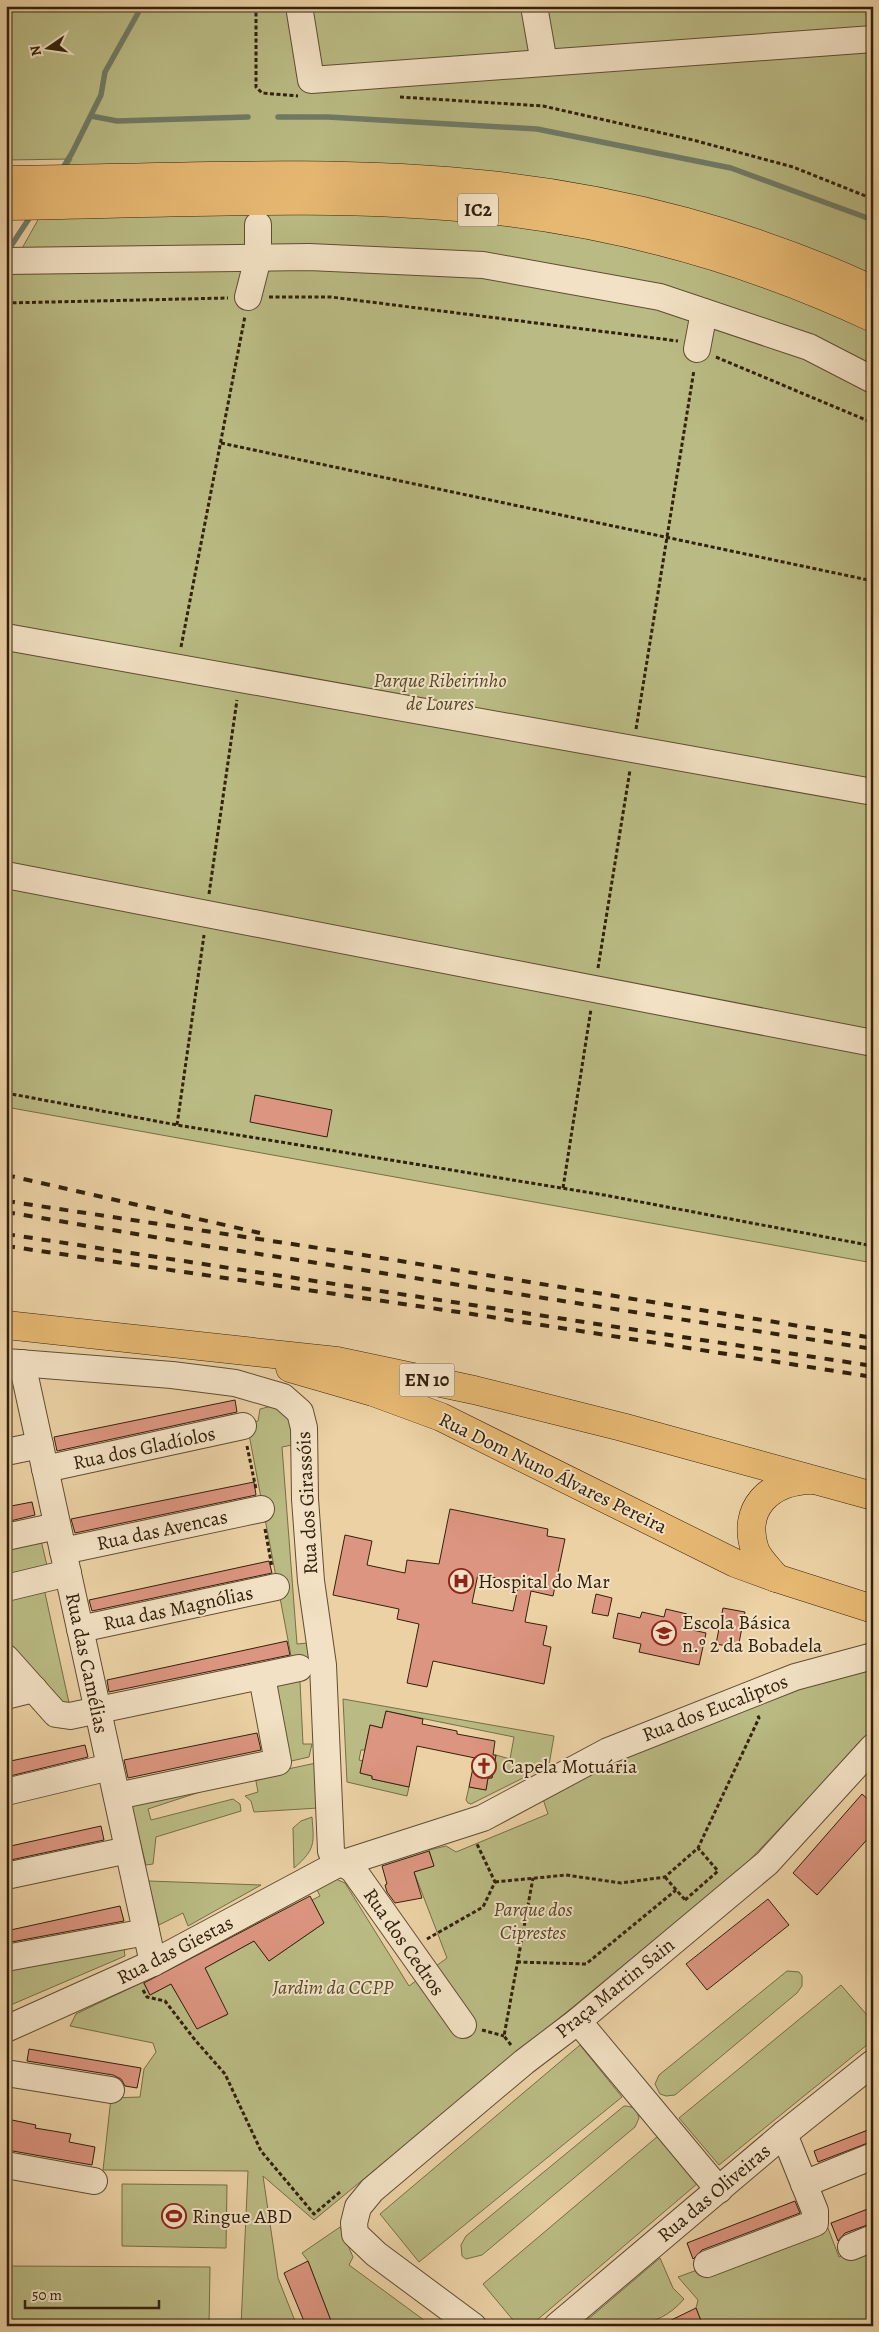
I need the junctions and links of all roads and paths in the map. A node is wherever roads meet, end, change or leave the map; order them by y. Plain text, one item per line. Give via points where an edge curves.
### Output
1 (256, 6) edge
2 (299, 6) edge
3 (534, 6) edge
4 (873, 39) edge
5 (544, 63) junction
6 (304, 96) dead end
7 (392, 97) dead end
8 (11, 193) edge
9 (873, 199) edge
10 (258, 225) dead end
11 (258, 258) junction
12 (6, 261) edge
13 (873, 290) edge
14 (248, 298) junction
15 (6, 303) edge
16 (704, 312) junction
17 (873, 318) edge
18 (697, 349) junction
19 (873, 380) edge
20 (873, 423) edge
21 (221, 443) junction
22 (873, 581) edge
23 (6, 637) edge
24 (178, 667) junction
25 (873, 792) edge
26 (6, 875) edge
27 (873, 1043) edge
28 (6, 1093) edge
29 (873, 1246) edge
30 (6, 1326) edge
31 (229, 1350) junction
32 (14, 1362) edge
33 (243, 1426) dead end
34 (6, 1452) edge
35 (42, 1457) junction
36 (820, 1480) junction
37 (873, 1496) edge
38 (261, 1509) dead end
39 (6, 1537) edge
40 (63, 1550) junction
41 (776, 1578) junction
42 (276, 1587) dead end
43 (6, 1588) edge
44 (873, 1608) edge
45 (80, 1629) junction
46 (873, 1656) edge
47 (6, 1658) edge
48 (299, 1668) dead end
49 (262, 1677) junction
50 (34, 1689) junction
51 (748, 1695) junction
52 (6, 1696) edge
53 (98, 1712) junction
54 (873, 1747) edge
55 (110, 1768) junction
56 (6, 1792) edge
57 (117, 1796) junction
58 (467, 1824) junction
59 (698, 1848) junction
60 (128, 1850) junction
61 (341, 1863) junction
62 (6, 1876) edge
63 (665, 1877) junction
64 (533, 1878) junction
65 (495, 1882) junction
66 (676, 1890) junction
67 (146, 1932) junction
68 (409, 1949) junction
69 (6, 1958) edge
70 (517, 1962) junction
71 (154, 1963) junction
72 (147, 1997) dead end
73 (578, 2021) junction
74 (463, 2025) dead end
75 (7, 2035) edge
76 (524, 2062) junction
77 (873, 2063) edge
78 (6, 2073) edge
79 (111, 2090) dead end
80 (784, 2134) junction
81 (873, 2156) edge
82 (6, 2165) edge
83 (94, 2181) dead end
84 (804, 2184) junction
85 (344, 2189) dead end
86 (719, 2190) junction
87 (707, 2264) dead end
88 (473, 2326) edge
89 (557, 2326) edge

1 - 6 path via 256,87 262,93
2 - 5 street via 312,80
3 - 5 street
4 - 5 street
7 - 9 path via 543,106 693,140 793,167
8 - 13 main road, IC2 via 84,179 310,175 490,185 589,200 680,219 769,248
8 - 17 main road, IC2 via 68,205 309,202 490,210 586,224 674,244 831,298
10 - 11 street
11 - 12 street
11 - 14 street
11 - 16 street via 309,257 483,265 660,297
14 - 15 path
14 - 18 path via 331,297 676,340
14 - 21 path
16 - 18 street
16 - 19 street via 809,347
18 - 20 path
21 - 22 path
21 - 24 path
23 - 24 street
24 - 25 street
26 - 27 street
28 - 29 path via 177,1125 604,1195
30 - 31 main road, Rua Dom Nuno Álvares Pereira / EN 10
31 - 36 main road, Rua Dom Nuno Álvares Pereira / EN 10 via 337,1361 474,1390
31 - 41 main road, Rua Dom Nuno Álvares Pereira / EN 10 via 373,1392 441,1417 735,1563
32 - 35 street, Rua das Camélias
32 - 61 street, Rua dos Girassóis via 235,1383 283,1397 300,1412 304,1428 311,1580 323,1665 331,1851
33 - 35 street, Rua dos Gladíolos
34 - 35 street, Rua dos Gladíolos
35 - 40 street, Rua das Camélias
36 - 37 main road, Rua Dom Nuno Álvares Pereira / EN 10
36 - 41 main road, EN 10 via 796,1480 774,1488 757,1503 750,1528 756,1552
38 - 40 street, Rua das Avencas
39 - 40 street
40 - 43 street
40 - 45 street, Rua das Camélias
41 - 44 main road, Rua Dom Nuno Álvares Pereira / EN 10
42 - 45 street, Rua das Magnólias
45 - 53 street, Rua das Camélias
46 - 51 street, Rua dos Eucaliptos via 816,1670
47 - 50 street
48 - 49 street
49 - 53 street
49 - 57 street via 278,1762
50 - 52 street
50 - 53 street via 56,1714 70,1716
51 - 58 street, Rua dos Eucaliptos via 608,1751
51 - 59 path via 759,1718
53 - 55 street, Rua das Camélias
54 - 73 street, Praça Martin Sain via 767,1863
55 - 56 street
55 - 57 street, Rua das Camélias
57 - 60 street, Rua das Camélias
58 - 61 street, Rua dos Eucaliptos
58 - 65 path
59 - 63 path
59 - 66 path via 718,1871 685,1900
60 - 62 street
60 - 67 street, Rua das Camélias
61 - 68 street, Rua dos Cedros via 354,1871
61 - 71 street, Rua das Giestas
63 - 64 path via 621,1883 566,1875
63 - 66 path
64 - 65 path
64 - 70 path
65 - 68 path via 482,1908
66 - 70 path via 586,1964
67 - 69 street
67 - 71 street, Rua das Camélias
68 - 74 street, Rua dos Cedros
70 - 76 path via 504,2036
71 - 75 street, Rua das Giestas
72 - 85 path via 165,2001 225,2074 261,2151 314,2214
73 - 76 street, Praça Martin Sain
73 - 86 street
76 - 88 street, Praça Martin Sain via 372,2190 358,2207 354,2223 355,2234 376,2254
77 - 80 street, Rua das Oliveiras
78 - 79 street
80 - 84 street
80 - 86 street, Rua das Oliveiras
81 - 84 street
82 - 83 street
84 - 87 street via 815,2211 815,2224
86 - 89 street, Rua das Oliveiras

